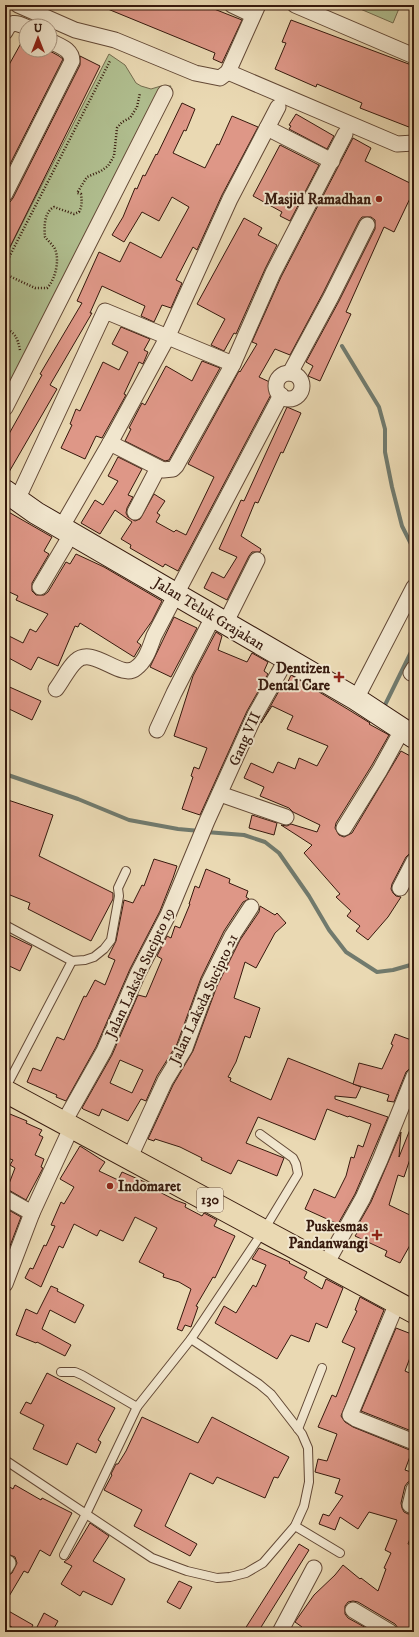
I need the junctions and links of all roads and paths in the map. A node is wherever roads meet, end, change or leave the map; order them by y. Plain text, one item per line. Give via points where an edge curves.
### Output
1 (18, 5) edge
2 (232, 5) edge
3 (294, 5) edge
4 (256, 10) edge
5 (18, 23) edge
6 (5, 32) edge
7 (58, 45) edge
8 (414, 56) edge
9 (110, 60) dead end
10 (228, 72) junction
11 (140, 93) dead end
12 (165, 93) dead end
13 (278, 107) dead end
14 (268, 128) junction
15 (345, 134) dead end
16 (414, 143) edge
17 (332, 161) junction
18 (5, 194) edge
19 (367, 225) dead end
20 (5, 265) edge
21 (5, 274) edge
22 (5, 328) edge
23 (167, 338) junction
24 (18, 356) dead end
25 (233, 364) junction
26 (5, 408) edge
27 (110, 443) junction
28 (158, 468) junction
29 (11, 495) edge
30 (135, 512) dead end
31 (67, 530) junction
32 (257, 560) dead end
33 (414, 587) edge
34 (40, 588) dead end
35 (177, 595) junction
36 (220, 621) junction
37 (286, 660) junction
38 (56, 689) dead end
39 (356, 699) junction
40 (157, 730) dead end
41 (408, 734) edge
42 (220, 794) junction
43 (286, 817) dead end
44 (207, 821) joint
45 (344, 828) dead end
46 (414, 861) edge
47 (126, 870) dead end
48 (400, 888) dead end
49 (251, 907) dead end
50 (5, 925) edge
51 (72, 961) junction
52 (414, 1076) edge
53 (5, 1090) edge
54 (68, 1124) junction
55 (260, 1134) dead end
56 (130, 1157) junction
57 (5, 1198) edge
58 (32, 1212) junction
59 (264, 1230) junction
60 (326, 1264) junction
61 (5, 1284) edge
62 (406, 1307) edge
63 (191, 1339) junction
64 (322, 1368) dead end
65 (61, 1372) dead end
66 (137, 1407) junction
67 (298, 1429) junction
68 (414, 1442) edge
69 (8, 1462) dead end
70 (414, 1489) edge
71 (410, 1505) dead end
72 (86, 1514) junction
73 (294, 1526) junction
74 (340, 1553) dead end
75 (64, 1555) dead end
76 (5, 1562) edge
77 (5, 1568) edge
78 (314, 1568) dead end
79 (353, 1610) dead end
80 (280, 1632) edge
81 (390, 1632) edge

1 - 10 street via 75,30 115,40 195,73 220,78
2 - 4 street
3 - 8 street
4 - 10 street
5 - 6 street via 8,26
7 - 18 street via 68,51 72,61
9 - 20 path
10 - 16 street via 397,144
11 - 21 path via 137,107 130,118 117,128 114,156 108,166 87,177 77,193 81,194 82,200 79,212 74,214 54,207 46,218 45,237 55,249 56,256 51,284 47,288 36,288
12 - 26 street
13 - 14 street
14 - 17 street
14 - 23 street via 230,200
15 - 17 street
17 - 25 street via 273,274
19 - 35 street via 290,374 279,379 277,388 281,395
22 - 24 path via 14,333 18,340
23 - 25 street
23 - 27 street
23 - 29 street via 105,311
25 - 28 street via 176,466 164,470
27 - 28 street
27 - 31 street
28 - 30 street
29 - 31 street, Jalan Teluk Grajakan via 36,513
31 - 34 street
31 - 35 street, Jalan Teluk Grajakan
32 - 36 street
33 - 39 street
35 - 36 street, Jalan Teluk Grajakan
35 - 38 street via 154,636 146,657 136,669 126,671 84,657 76,661
36 - 37 street, Jalan Teluk Grajakan
36 - 40 street via 174,693
37 - 39 street, Jalan Teluk Grajakan
37 - 42 street, Gang VII via 255,715
39 - 41 street, Jalan Teluk Grajakan
41 - 45 street via 380,770
42 - 43 street
42 - 44 street, Gang VII
44 - 54 street, Jalan Laksda Sucipto 19 via 168,915 138,973
46 - 48 street
47 - 51 lane via 118,888 119,896 111,940 104,950 94,957
49 - 56 street, Jalan Laksda Sucipto 21 via 232,936 208,982 185,1048 165,1081
50 - 51 lane
51 - 53 lane
52 - 60 street via 363,1198
53 - 54 main road, 130
54 - 56 main road, 130
54 - 58 street, Jalan Laksda Sucipto 19
55 - 59 lane via 293,1158 298,1171
56 - 59 main road, 130
57 - 58 street
58 - 61 street, Jalan Laksda Sucipto 19
59 - 60 main road, 130
59 - 63 lane
60 - 62 main road, 130
62 - 68 street via 350,1415
63 - 66 lane
63 - 67 lane via 263,1387
64 - 67 lane
65 - 66 lane via 82,1375
66 - 72 lane
67 - 73 lane via 308,1448 309,1482 304,1506
69 - 72 lane
70 - 71 street
72 - 73 lane via 152,1558 187,1572 217,1578 246,1573 263,1563
72 - 75 lane
73 - 74 lane
76 - 77 street via 8,1563
78 - 80 street
79 - 81 street

